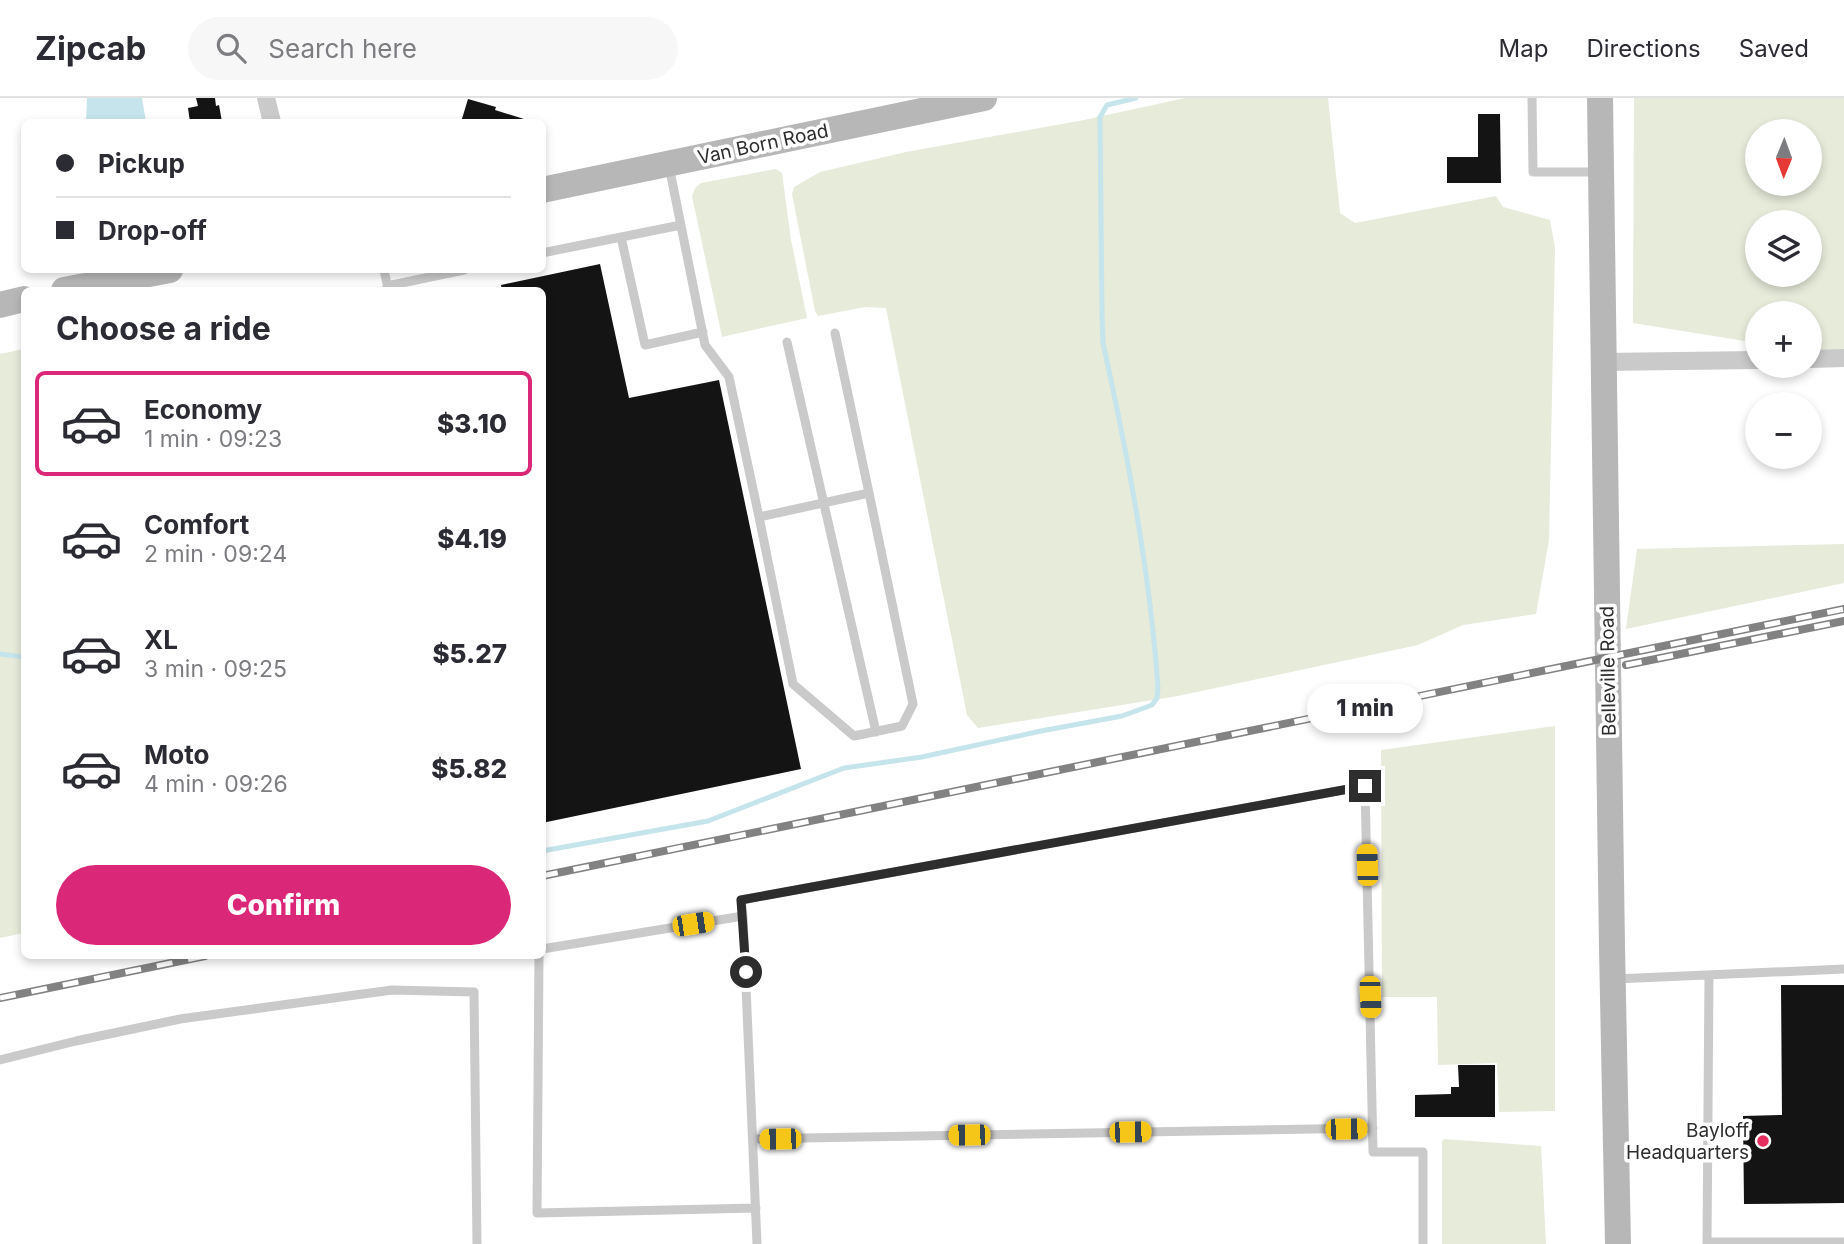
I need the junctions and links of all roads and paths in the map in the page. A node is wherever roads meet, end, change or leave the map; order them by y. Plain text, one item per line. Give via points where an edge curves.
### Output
1 (267, 98) edge
2 (984, 98) edge
3 (1532, 98) edge
4 (1600, 98) edge
5 (271, 119) edge
6 (668, 164) junction
7 (1600, 172) junction
8 (546, 189) edge
9 (681, 225) junction
10 (621, 237) junction
11 (546, 252) edge
12 (154, 273) edge
13 (451, 273) edge
14 (80, 287) edge
15 (392, 287) edge
16 (21, 300) edge
17 (0, 304) edge
18 (703, 332) junction
19 (835, 334) dead end
20 (787, 342) dead end
21 (1844, 358) edge
22 (1822, 359) edge
23 (1745, 360) edge
24 (1602, 362) junction
25 (869, 493) junction
26 (825, 502) junction
27 (759, 517) junction
28 (876, 732) junction
29 (744, 916) junction
30 (546, 948) edge
31 (539, 959) edge
32 (1844, 970) edge
33 (1709, 975) junction
34 (1614, 979) junction
35 (0, 1060) edge
36 (1373, 1128) junction
37 (753, 1139) junction
38 (756, 1208) junction
39 (1844, 1241) edge
40 (1707, 1243) edge
41 (1819, 1243) edge
42 (477, 1244) edge
43 (757, 1244) edge
44 (1423, 1244) edge
45 (1618, 1244) edge

1 - 5 street
2 - 6 main road, Van Born Road
3 - 7 lane via 1533,172
4 - 7 main road, Belleville Road
6 - 8 main road, Van Born Road
6 - 9 lane
7 - 24 main road, Belleville Road
9 - 10 lane
9 - 18 lane
10 - 11 lane
10 - 18 lane via 645,345
12 - 14 main road
13 - 15 lane
16 - 17 main road
18 - 27 lane via 705,345 729,377
19 - 25 lane
20 - 26 lane
21 - 22 street
23 - 24 street
24 - 34 main road, Belleville Road
25 - 26 lane
25 - 28 lane via 913,704 902,726
26 - 27 lane
26 - 28 lane
27 - 28 lane via 793,684 854,736
29 - 30 lane
29 - 36 lane via 741,900 1365,786
29 - 37 lane
31 - 38 lane via 537,1213
32 - 33 lane
33 - 34 lane
33 - 40 lane
34 - 45 main road, Belleville Road
35 - 42 lane via 180,1019 392,990 474,992
36 - 37 lane
36 - 44 lane via 1373,1152 1423,1152
37 - 38 lane
38 - 43 lane
39 - 41 lane
40 - 41 lane

